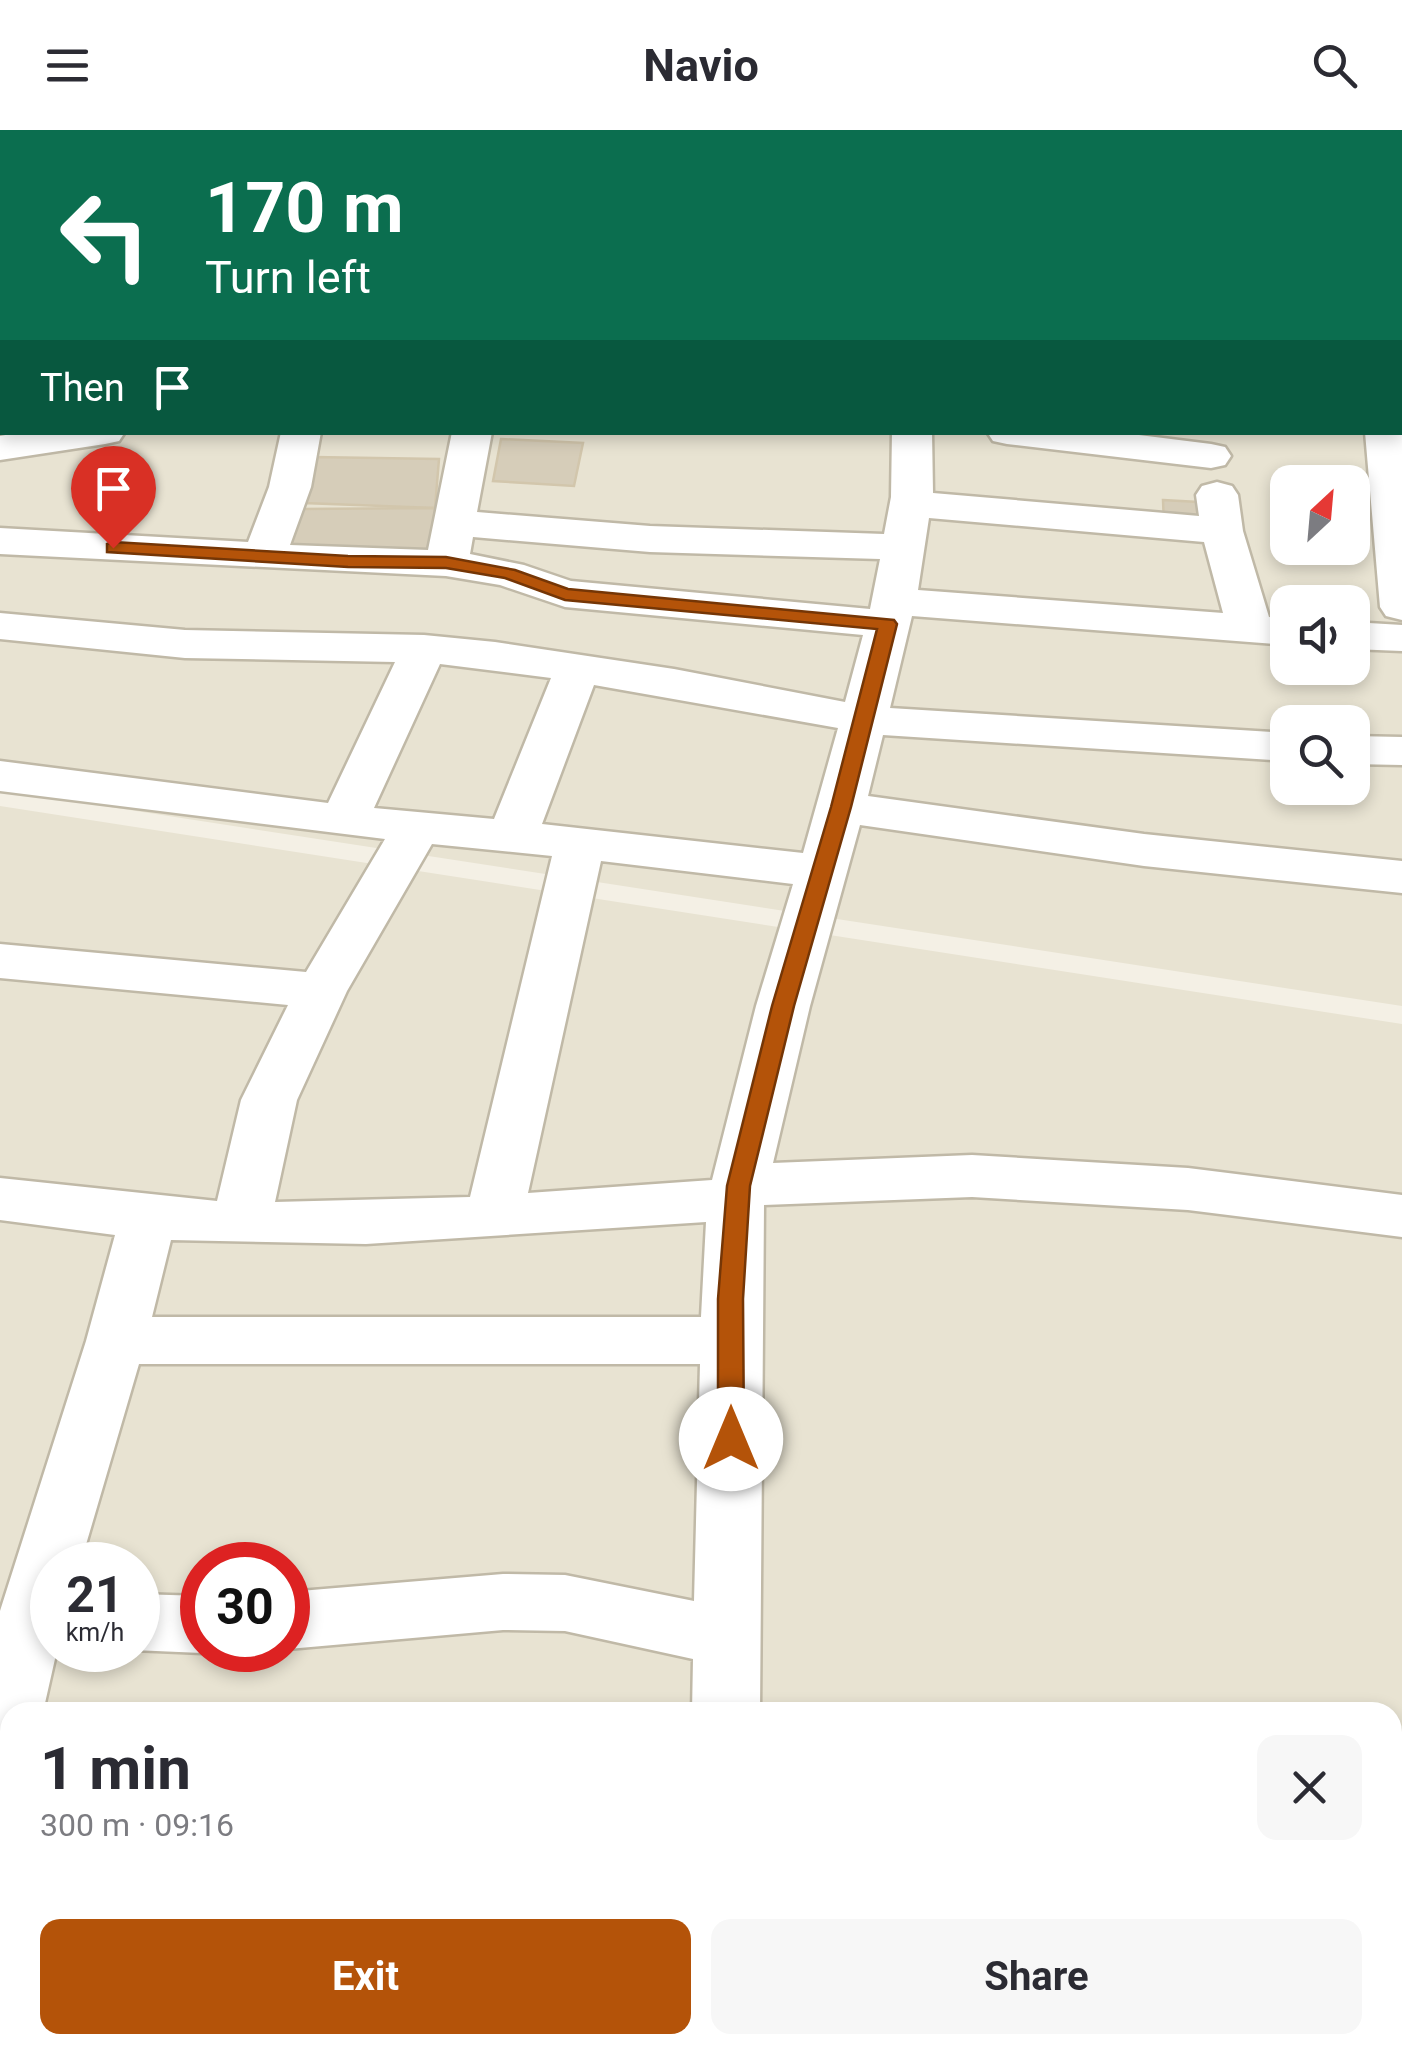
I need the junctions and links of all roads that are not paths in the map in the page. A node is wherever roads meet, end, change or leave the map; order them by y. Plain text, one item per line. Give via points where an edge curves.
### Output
1 (89, 435) edge
2 (299, 435) edge
3 (471, 435) edge
4 (912, 435) edge
5 (1058, 435) edge
6 (1385, 435) edge
7 (1209, 444) edge
8 (5, 450) edge
9 (911, 504) junction
10 (1397, 524) edge
11 (1222, 531) junction
12 (0, 541) edge
13 (450, 543) junction
14 (900, 547) junction
15 (264, 557) junction
16 (1402, 607) edge
17 (891, 613) junction
18 (0, 626) edge
19 (1269, 631) edge
20 (1370, 636) edge
21 (1402, 638) edge
22 (424, 649) junction
23 (578, 668) junction
24 (863, 719) junction
25 (1270, 746) edge
26 (1370, 751) edge
27 (1402, 752) edge
28 (0, 776) edge
29 (841, 807) junction
30 (344, 820) junction
31 (418, 825) junction
32 (512, 837) junction
33 (580, 843) junction
34 (821, 872) junction
35 (1402, 877) edge
36 (0, 961) edge
37 (321, 990) junction
38 (737, 1192) junction
39 (0, 1199) edge
40 (1402, 1216) edge
41 (494, 1217) junction
42 (148, 1218) junction
43 (241, 1223) junction
44 (730, 1340) junction
45 (116, 1341) junction
46 (28, 1615) edge
47 (310, 1619) edge
48 (727, 1637) junction
49 (10, 1702) edge
50 (726, 1702) edge

1 - 8 street
2 - 15 street via 290,487
3 - 13 street
4 - 9 street
5 - 7 street
6 - 10 street
7 - 11 street
9 - 11 street
9 - 14 street
10 - 16 street
11 - 19 street
12 - 15 street
13 - 14 street via 650,538
13 - 15 street
13 - 17 street via 565,594
14 - 17 street
17 - 19 street
17 - 24 street
18 - 22 street via 243,647
20 - 21 street
22 - 23 street
22 - 30 street
23 - 24 street
23 - 32 street
24 - 25 street
24 - 29 street
26 - 27 street
28 - 30 street
29 - 34 street
29 - 35 street via 1144,850
30 - 31 street
31 - 32 street
31 - 37 street
32 - 33 street
33 - 34 street
33 - 41 street
34 - 38 street
36 - 37 street
37 - 43 street via 270,1100
38 - 40 street via 972,1176 1188,1189
38 - 41 street
38 - 44 street
39 - 42 street
41 - 43 street
42 - 43 street
42 - 45 street
44 - 45 street
44 - 48 street
45 - 46 street
46 - 49 street
47 - 48 street via 503,1602 565,1604
48 - 50 street

